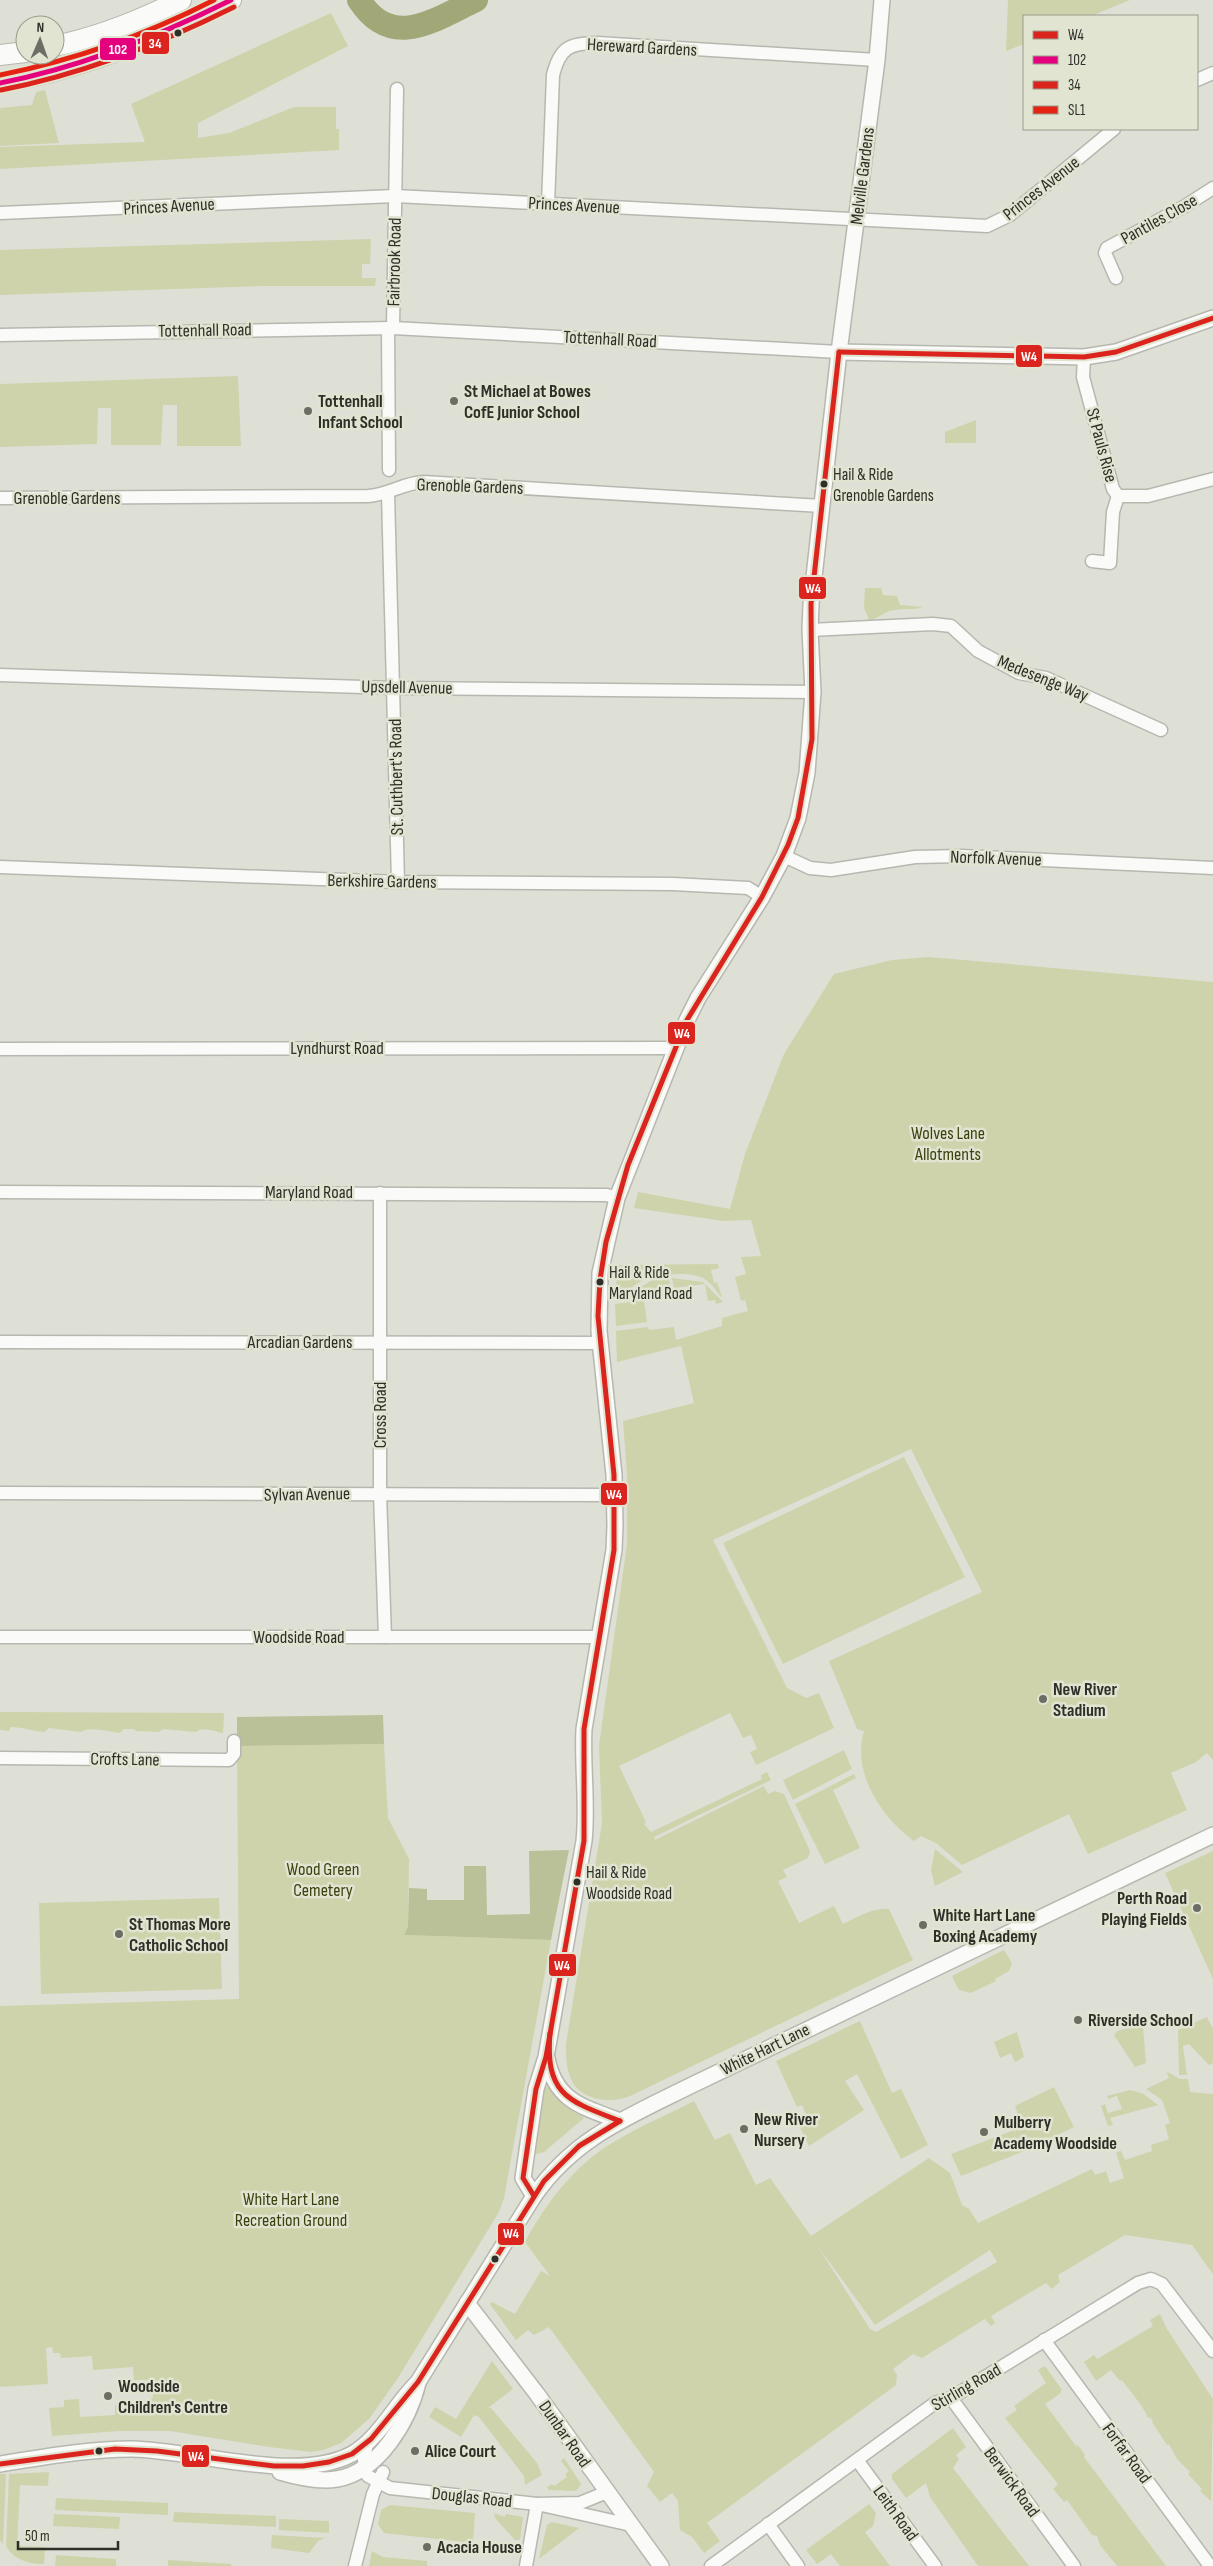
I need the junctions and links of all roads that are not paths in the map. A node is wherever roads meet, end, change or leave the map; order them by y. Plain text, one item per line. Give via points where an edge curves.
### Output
1 (181, 0) edge
2 (231, 0) edge
3 (882, 0) edge
4 (65, 44) edge
5 (15, 53) edge
6 (0, 55) edge
7 (877, 60) junction
8 (55, 70) junction
9 (0, 72) edge
10 (1213, 73) edge
11 (1198, 80) edge
12 (0, 84) edge
13 (398, 89) dead end
14 (1113, 130) edge
15 (1213, 188) edge
16 (395, 196) junction
17 (548, 204) junction
18 (0, 213) edge
19 (856, 221) junction
20 (1116, 278) dead end
21 (1213, 318) edge
22 (390, 328) junction
23 (0, 335) edge
24 (839, 352) junction
25 (1084, 357) junction
26 (390, 470) dead end
27 (1213, 479) edge
28 (388, 493) junction
29 (1118, 496) junction
30 (0, 498) edge
31 (822, 506) junction
32 (1092, 561) dead end
33 (810, 630) junction
34 (0, 676) edge
35 (394, 688) junction
36 (813, 692) junction
37 (1161, 730) dead end
38 (784, 856) junction
39 (0, 867) edge
40 (1213, 868) edge
41 (398, 882) junction
42 (762, 897) junction
43 (674, 1048) junction
44 (0, 1049) edge
45 (0, 1192) edge
46 (380, 1193) junction
47 (617, 1198) junction
48 (0, 1342) edge
49 (379, 1342) junction
50 (600, 1343) junction
51 (0, 1493) edge
52 (380, 1493) junction
53 (614, 1496) junction
54 (0, 1637) edge
55 (384, 1637) junction
56 (599, 1637) junction
57 (234, 1741) dead end
58 (0, 1758) edge
59 (1213, 1834) edge
60 (546, 2057) junction
61 (620, 2120) junction
62 (534, 2196) junction
63 (468, 2303) junction
64 (1044, 2340) junction
65 (1213, 2351) edge
66 (418, 2382) junction
67 (951, 2398) junction
68 (367, 2443) junction
69 (384, 2448) junction
70 (857, 2460) junction
71 (252, 2463) junction
72 (0, 2464) edge
73 (366, 2471) junction
74 (381, 2478) junction
75 (607, 2492) junction
76 (537, 2504) junction
77 (768, 2524) junction
78 (631, 2525) junction
79 (355, 2566) edge
80 (526, 2566) edge
81 (661, 2566) edge
82 (711, 2566) edge
83 (798, 2566) edge
84 (935, 2566) edge
85 (1074, 2566) edge
86 (1210, 2566) edge

1 - 4 highway via 130,24
2 - 8 highway via 146,42
3 - 7 street, Melville Gardens
5 - 6 highway
7 - 17 street, Hereward Gardens via 598,43 572,45 563,51 553,75
7 - 19 street, Melville Gardens
8 - 9 highway
8 - 12 highway
10 - 11 street
13 - 16 street, Fairbrook Road
14 - 19 street, Princes Avenue via 1010,215 992,225
15 - 20 street, Pantiles Close via 1107,248 1105,253
16 - 17 street, Princes Avenue
16 - 18 street, Princes Avenue
16 - 22 street, Fairbrook Road
17 - 19 street, Princes Avenue
19 - 24 street, Melville Gardens
21 - 25 street, Tottenhall Road via 1116,352
22 - 23 street, Tottenhall Road
22 - 24 street, Tottenhall Road
22 - 26 street, Fairbrook Road
24 - 25 street, Tottenhall Road
24 - 31 street, Melville Gardens
25 - 29 street, St Pauls Rise via 1083,377 1113,489
27 - 29 street, St Pauls Rise via 1148,496
28 - 30 street, Grenoble Gardens via 240,498
28 - 31 street, Grenoble Gardens via 412,482 422,482
28 - 35 street, St. Cuthbert's Road
29 - 32 street via 1113,512 1110,563
31 - 33 street, Melville Gardens
33 - 36 street, Melville Gardens
33 - 37 street, Medesenge Way via 933,624 951,626 978,651 1020,673 1046,678
34 - 35 street, Upsdell Avenue
35 - 36 street, Upsdell Avenue
35 - 41 street, St. Cuthbert's Road
36 - 38 street, Melville Gardens via 807,773 798,818
38 - 40 street, Norfolk Avenue via 810,868 832,870 915,857 952,856
38 - 42 street, Melville Gardens
39 - 41 street, Berkshire Gardens
41 - 42 street, Berkshire Gardens via 674,884 748,888
42 - 43 street, Melville Gardens via 698,998
43 - 44 street, Lyndhurst Road
43 - 47 street, Melville Gardens
45 - 46 street, Maryland Road
46 - 47 street, Maryland Road via 607,1194
46 - 49 street, Cross Road
47 - 50 street, Melville Gardens via 600,1273
48 - 49 street, Arcadian Gardens
49 - 50 street, Arcadian Gardens
49 - 52 street, Cross Road
50 - 53 street, Melville Gardens
51 - 52 street, Sylvan Avenue via 159,1496
52 - 53 street, Sylvan Avenue
52 - 55 street, Cross Road
53 - 56 street, Melville Gardens via 614,1550
54 - 55 street, Woodside Road
55 - 56 street, Woodside Road
56 - 60 street, Melville Gardens via 584,1729 586,1827
57 - 58 street, Crofts Lane via 234,1754 229,1760
59 - 61 street, White Hart Lane
60 - 61 street via 550,2077 565,2096
60 - 62 street, Melville Gardens via 536,2089 523,2178
61 - 62 street, White Hart Lane via 579,2146
62 - 63 street, White Hart Lane
63 - 66 street, White Hart Lane
63 - 75 street, Dunbar Road
64 - 65 street, Stirling Road via 1138,2283 1151,2279 1159,2281 1169,2291
64 - 67 street, Stirling Road
64 - 86 street, Forfar Road
66 - 68 street, White Hart Lane
66 - 69 street, White Hart Lane via 409,2411
67 - 70 street, Stirling Road via 934,2403
67 - 85 street, Berwick Road
68 - 71 street, White Hart Lane via 346,2457 326,2463 307,2466
68 - 73 street
69 - 73 street, White Hart Lane
69 - 74 street
70 - 77 street, Stirling Road
70 - 84 street, Leith Road
71 - 72 street, White Hart Lane via 131,2449 54,2455
71 - 73 street, White Hart Lane via 292,2475 316,2478 332,2479
73 - 74 street, Douglas Road
74 - 76 street, Douglas Road via 390,2488
74 - 79 street via 373,2494
75 - 76 street, Douglas Road via 580,2503
75 - 78 street, Dunbar Road
76 - 78 street, Douglas Road
76 - 80 street
77 - 82 street, Stirling Road
77 - 83 street
78 - 81 street, Dunbar Road

